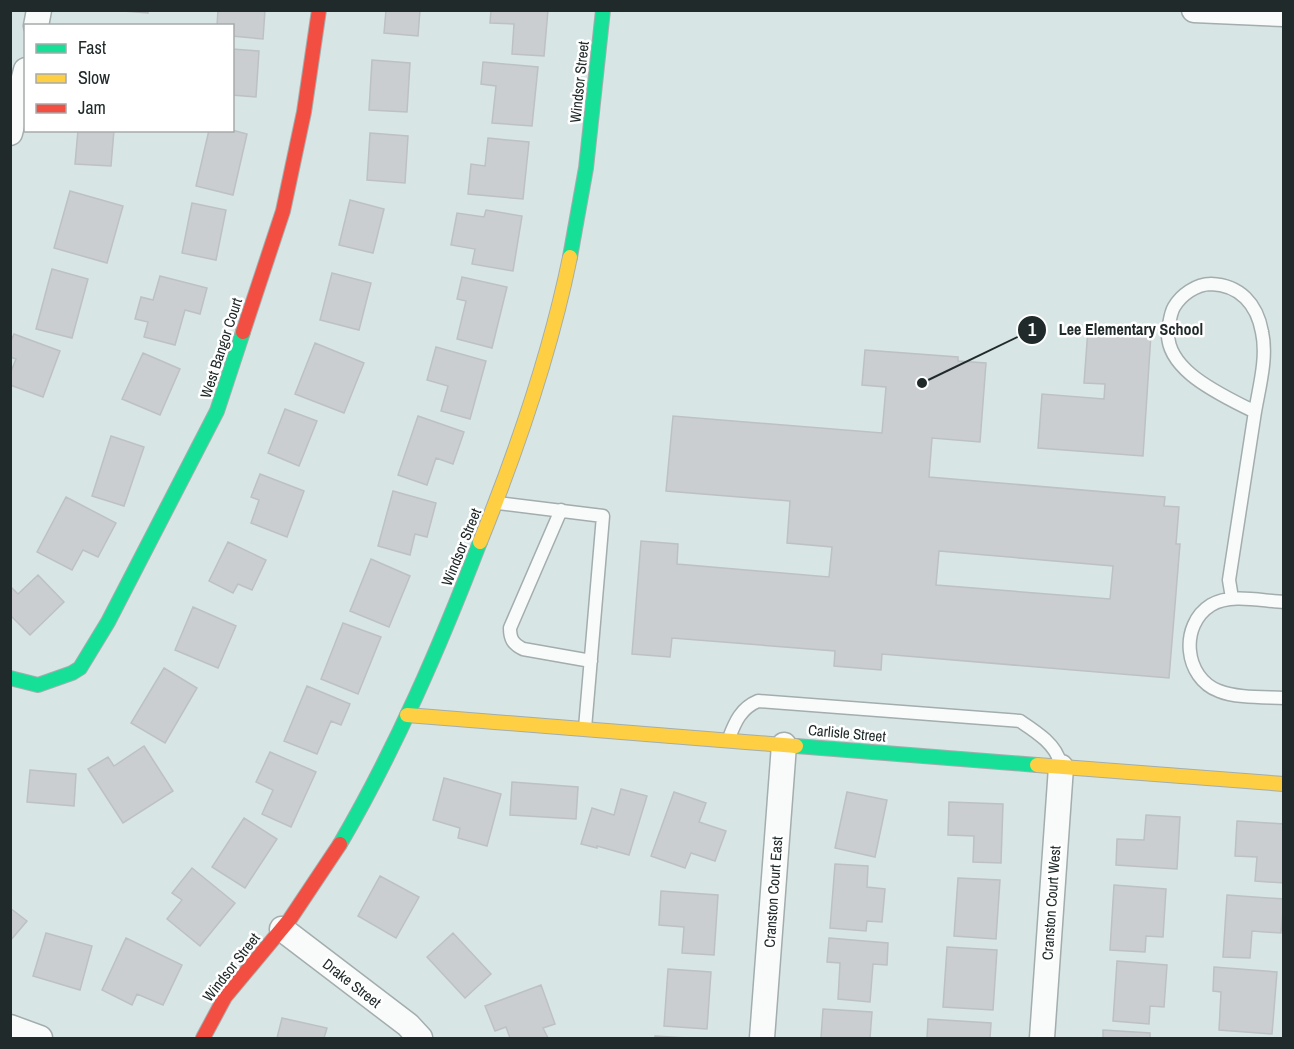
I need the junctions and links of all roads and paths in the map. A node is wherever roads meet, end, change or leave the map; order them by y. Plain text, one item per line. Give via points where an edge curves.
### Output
1 (319, 10) edge
2 (603, 10) edge
3 (1194, 10) edge
4 (1284, 14) edge
5 (24, 78) edge
6 (10, 134) edge
7 (1255, 412) junction
8 (496, 502) junction
9 (561, 510) junction
10 (1232, 598) junction
11 (1284, 602) edge
12 (591, 661) junction
13 (10, 678) edge
14 (1284, 698) edge
15 (407, 715) junction
16 (585, 729) junction
17 (728, 741) junction
18 (784, 745) junction
19 (1061, 767) junction
20 (1284, 784) edge
21 (282, 929) junction
22 (10, 1028) edge
23 (40, 1038) edge
24 (203, 1038) edge
25 (420, 1038) edge
26 (762, 1038) edge
27 (1042, 1038) edge

1 - 13 street, West Bangor Court via 304,112 283,211 218,411 80,668 38,685
2 - 8 street, Windsor Street via 593,115 569,262 534,391
3 - 4 street
5 - 6 street
7 - 7 lane via 1263,351 1263,333 1256,311 1242,294 1227,285 1206,284 1186,292 1172,309 1167,333 1172,354 1214,391
7 - 10 lane via 1229,580
8 - 9 lane
8 - 15 street, Windsor Street
9 - 12 lane via 603,516
9 - 12 lane via 510,628 510,637 523,650
10 - 11 lane
10 - 14 lane via 1212,604 1192,627 1190,647 1197,675 1220,692
12 - 16 lane
15 - 16 street, Carlisle Street
15 - 21 street, Windsor Street via 342,841
16 - 17 street, Carlisle Street
17 - 18 street, Carlisle Street
17 - 19 lane via 736,720 748,705 758,701 1020,721 1059,754
18 - 19 street, Carlisle Street
18 - 26 street, Cranston Court East
19 - 20 street, Carlisle Street
19 - 27 street, Cranston Court West
21 - 24 street, Windsor Street via 219,1007
21 - 25 street, Drake Street
22 - 23 street

